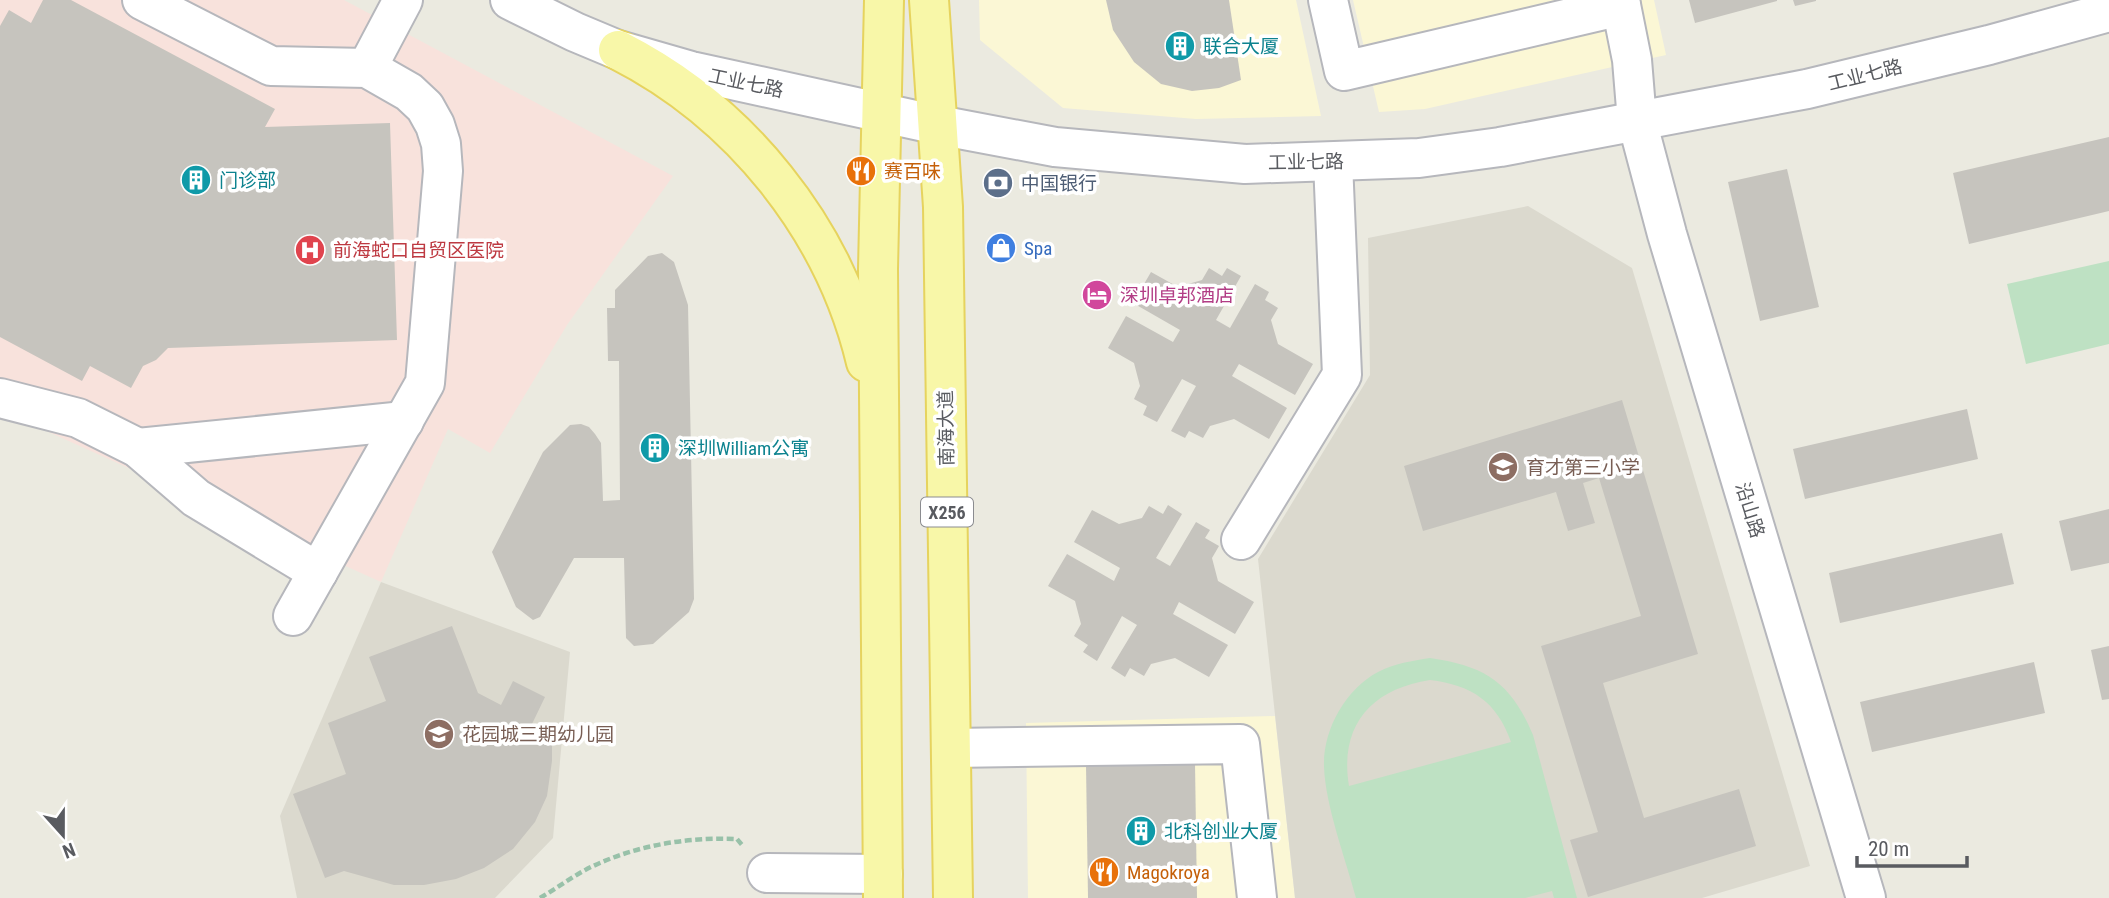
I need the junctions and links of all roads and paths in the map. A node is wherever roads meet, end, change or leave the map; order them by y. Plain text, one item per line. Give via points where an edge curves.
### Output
1 (142, 0) edge
2 (403, 0) edge
3 (510, 0) edge
4 (884, 0) edge
5 (929, 0) edge
6 (1328, 0) edge
7 (1620, 3) edge
8 (2109, 12) edge
9 (618, 50) junction
10 (367, 68) junction
11 (880, 112) junction
12 (1637, 121) junction
13 (938, 125) junction
14 (1333, 162) junction
15 (0, 398) edge
16 (878, 417) junction
17 (404, 421) junction
18 (138, 448) junction
19 (1241, 540) dead end
20 (318, 572) junction
21 (293, 616) dead end
22 (951, 748) junction
23 (767, 873) joint
24 (883, 886) edge
25 (540, 898) edge
26 (953, 898) edge
27 (1257, 898) edge
28 (1866, 898) edge

1 - 10 street via 271,66
2 - 10 street
3 - 9 street, 工业七路
4 - 11 main road
5 - 13 main road, 南海大道 / X256
6 - 7 street via 1344,71
7 - 12 street, 沿山路 via 1632,60
8 - 12 street, 工业七路 via 1820,86
9 - 11 street, 工业七路 via 691,71
9 - 16 main road via 684,89 735,132 780,182 820,245 857,327
10 - 17 street via 409,92 425,107 441,144 443,171 425,383
11 - 13 street, 工业七路
11 - 16 main road
12 - 14 street, 工业七路 via 1419,158
12 - 28 street, 沿山路
13 - 14 street, 工业七路 via 1055,148 1245,164
13 - 22 main road, 南海大道 / X256
14 - 19 street via 1342,375
15 - 18 street via 78,418
16 - 24 main road
17 - 18 street
17 - 20 street
18 - 20 street via 196,498
20 - 21 street
22 - 26 main road, 南海大道 / X256
22 - 27 street via 1240,744
23 - 24 street
23 - 25 path via 737,839 701,838 650,845 592,867

